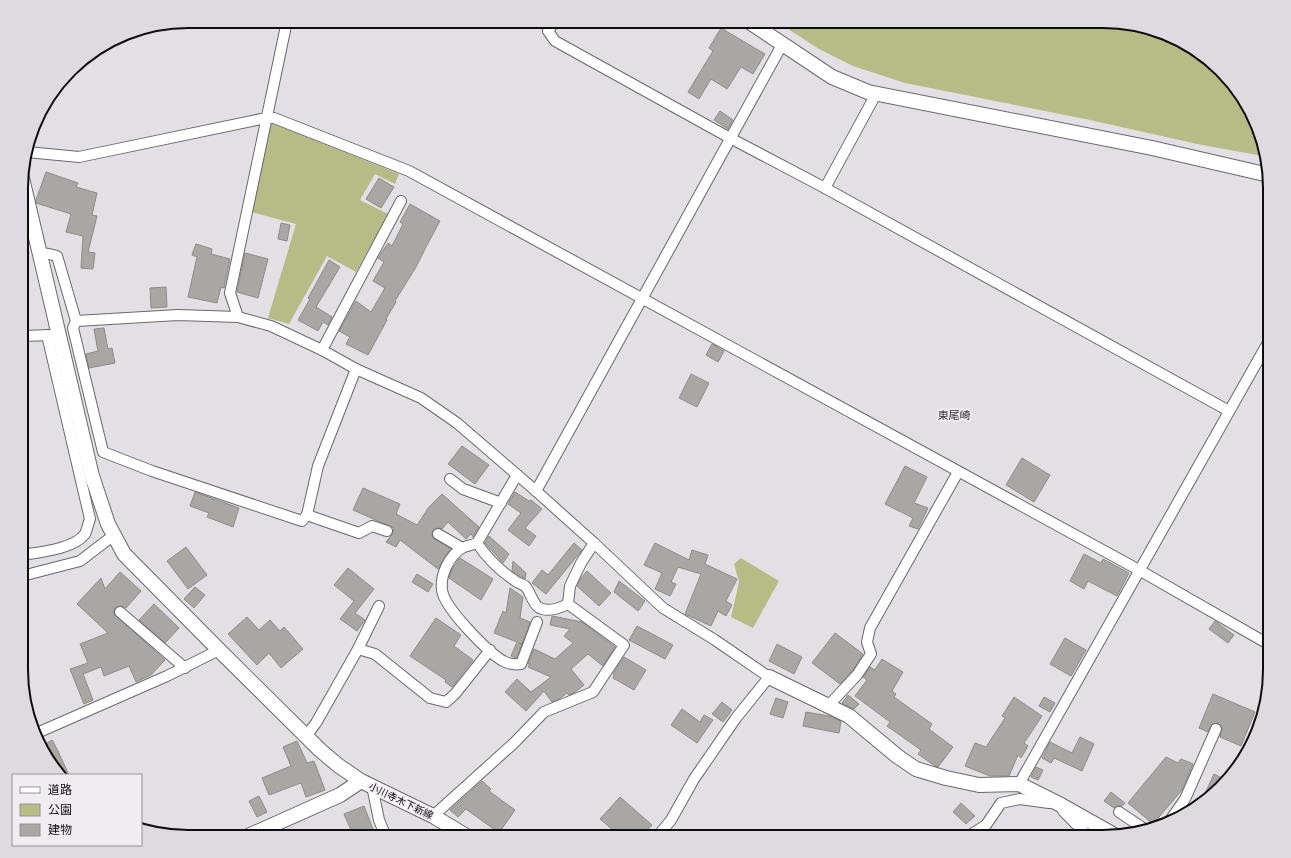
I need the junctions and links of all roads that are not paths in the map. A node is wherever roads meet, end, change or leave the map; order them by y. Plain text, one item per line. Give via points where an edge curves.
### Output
1 (285, 28) edge
2 (550, 28) edge
3 (759, 28) edge
4 (783, 43) junction
5 (876, 94) junction
6 (266, 118) junction
7 (730, 138) junction
8 (32, 152) edge
9 (1263, 174) edge
10 (825, 188) junction
11 (402, 201) dead end
12 (28, 204) edge
13 (39, 253) junction
14 (641, 299) junction
15 (238, 317) junction
16 (76, 321) junction
17 (53, 335) junction
18 (28, 336) edge
19 (322, 350) junction
20 (1263, 351) edge
21 (356, 369) junction
22 (1229, 411) junction
23 (958, 472) junction
24 (517, 475) junction
25 (450, 479) dead end
26 (536, 491) junction
27 (501, 503) junction
28 (308, 515) junction
29 (387, 532) dead end
30 (438, 534) dead end
31 (114, 535) junction
32 (477, 543) junction
33 (594, 543) junction
34 (462, 548) junction
35 (28, 554) edge
36 (1139, 570) junction
37 (28, 574) edge
38 (568, 604) junction
39 (379, 606) dead end
40 (120, 612) dead end
41 (537, 622) dead end
42 (1263, 641) edge
43 (358, 649) junction
44 (219, 650) junction
45 (490, 650) junction
46 (185, 668) junction
47 (769, 677) junction
48 (828, 706) junction
49 (1216, 729) dead end
50 (40, 732) edge
51 (306, 736) junction
52 (366, 784) junction
53 (1019, 784) junction
54 (1061, 805) junction
55 (1119, 812) dead end
56 (1175, 812) edge
57 (433, 816) junction
58 (1140, 826) edge
59 (262, 830) edge
60 (383, 830) edge
61 (456, 830) edge
62 (663, 830) edge
63 (978, 830) edge
64 (1082, 830) edge
65 (1105, 830) edge

1 - 6 street
2 - 7 street via 548,31 555,41
3 - 4 street
4 - 5 street via 832,77
4 - 7 street
5 - 9 street via 1152,148
5 - 10 street
6 - 8 street via 78,157
6 - 14 street via 274,118 409,171
6 - 15 street via 230,294
7 - 10 street
7 - 14 street
10 - 22 street
11 - 19 street
12 - 13 street
13 - 16 street via 57,256
13 - 17 street
14 - 23 street
14 - 26 street
15 - 16 street via 178,315
15 - 19 street via 271,326
16 - 28 street via 73,328 103,452 302,521
17 - 18 street
17 - 31 street via 92,476
17 - 35 street via 90,519 85,534 76,542
19 - 21 street
20 - 22 street
21 - 24 street via 421,398 457,423
21 - 28 street via 318,466
22 - 36 street
23 - 36 street
23 - 48 street via 870,628 867,642 871,654 857,675
24 - 26 street
24 - 27 street
25 - 27 street via 463,489
26 - 33 street
27 - 32 street
28 - 29 street via 359,533 372,526
30 - 34 street
31 - 37 street via 80,561
31 - 44 street via 124,554
32 - 34 street
32 - 38 street via 499,569 526,587 538,607 560,608
33 - 38 street via 570,586
33 - 47 street via 663,608
34 - 45 street via 450,560 443,575 442,591 460,620
36 - 42 street
36 - 53 street
38 - 57 street via 624,646 593,692 544,712 514,743
39 - 43 street
40 - 46 street
41 - 45 street via 521,664 515,665 504,661
43 - 45 street via 375,654 430,698 446,702
43 - 51 street
44 - 46 street
44 - 51 street
46 - 50 street
47 - 48 street
47 - 62 street via 736,718
48 - 53 street via 849,716 916,769 979,784
49 - 56 street
51 - 52 street via 339,766
52 - 57 street, 小川寺木下新線
52 - 59 street, 小川寺木下新線
52 - 60 street
53 - 54 street
54 - 63 street via 1020,799 1001,803 986,825
54 - 64 street via 1064,812
54 - 65 street
55 - 58 street
57 - 61 street, 小川寺木下新線

